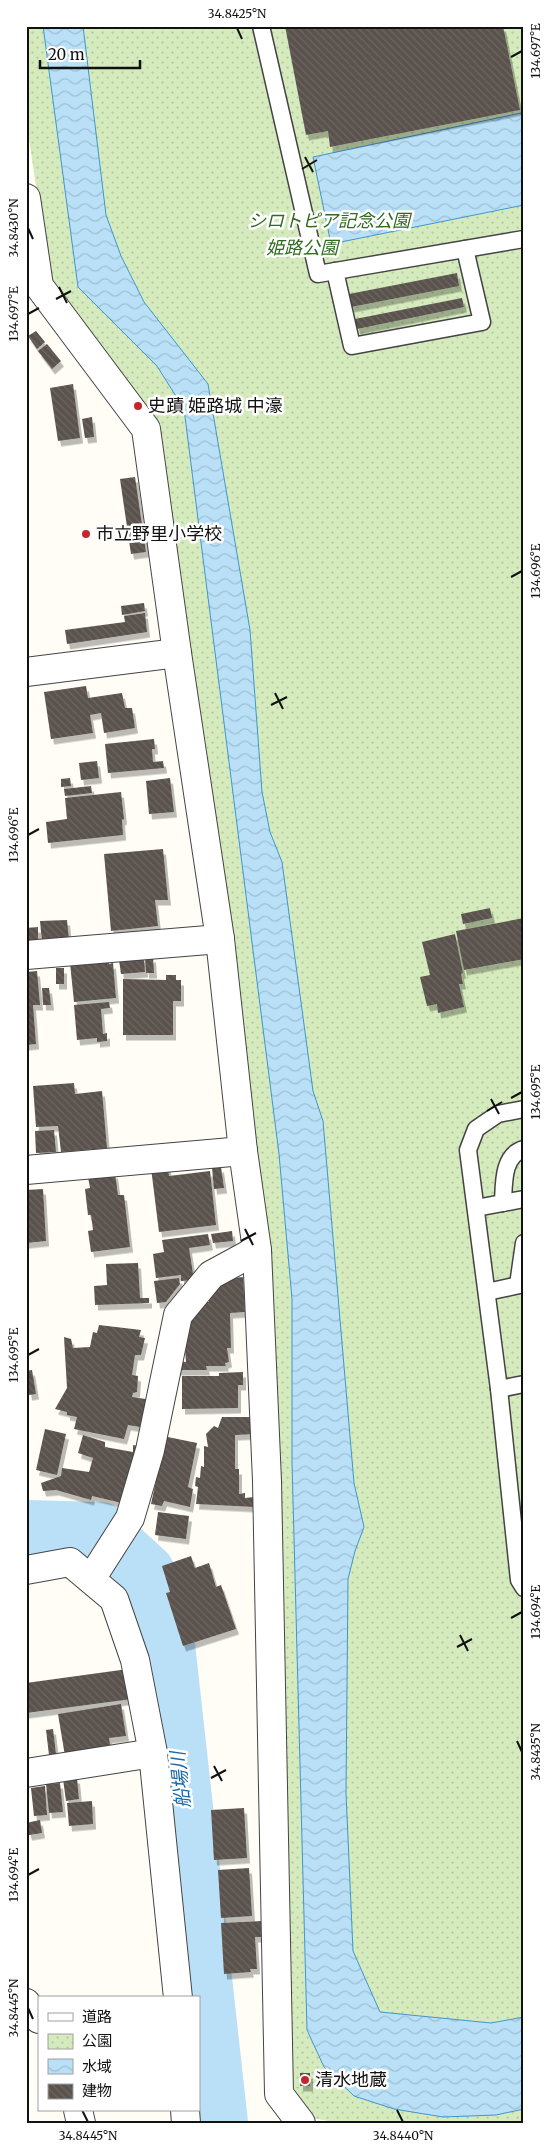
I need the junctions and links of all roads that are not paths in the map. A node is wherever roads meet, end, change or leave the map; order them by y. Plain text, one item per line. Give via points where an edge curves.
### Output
1 (261, 26) edge
2 (26, 198) edge
3 (524, 239) edge
4 (465, 249) junction
5 (335, 271) junction
6 (177, 653) junction
7 (26, 672) edge
8 (220, 939) junction
9 (26, 955) edge
10 (524, 1109) edge
11 (524, 1149) edge
12 (243, 1151) junction
13 (26, 1170) edge
14 (524, 1199) edge
15 (503, 1203) junction
16 (476, 1208) junction
17 (524, 1243) edge
18 (257, 1250) junction
19 (521, 1285) edge
20 (487, 1292) junction
21 (524, 1384) edge
22 (499, 1389) junction
23 (26, 1570) edge
24 (90, 1579) junction
25 (524, 1588) edge
26 (152, 1753) junction
27 (26, 1773) edge
28 (178, 1996) edge
29 (26, 2003) edge
30 (38, 2017) edge
31 (301, 2123) edge

1 - 5 lane via 318,274
2 - 6 street via 39,286 146,429
3 - 4 lane
4 - 5 lane
4 - 5 lane via 482,322 352,346
6 - 7 street
6 - 8 street
8 - 9 street
8 - 12 street
10 - 16 lane via 498,1114 476,1129 468,1150
11 - 15 lane via 516,1151 509,1160
12 - 13 street
12 - 18 street
14 - 15 lane
15 - 16 lane
16 - 20 lane
17 - 19 lane
18 - 24 street via 211,1275 178,1315 150,1450 130,1518
18 - 31 street via 267,1481 280,2094
19 - 20 lane
20 - 22 lane
21 - 22 lane
22 - 25 lane via 520,1580
23 - 24 street via 70,1562
24 - 26 street via 114,1599 135,1660
26 - 27 street
26 - 28 street
29 - 30 street

